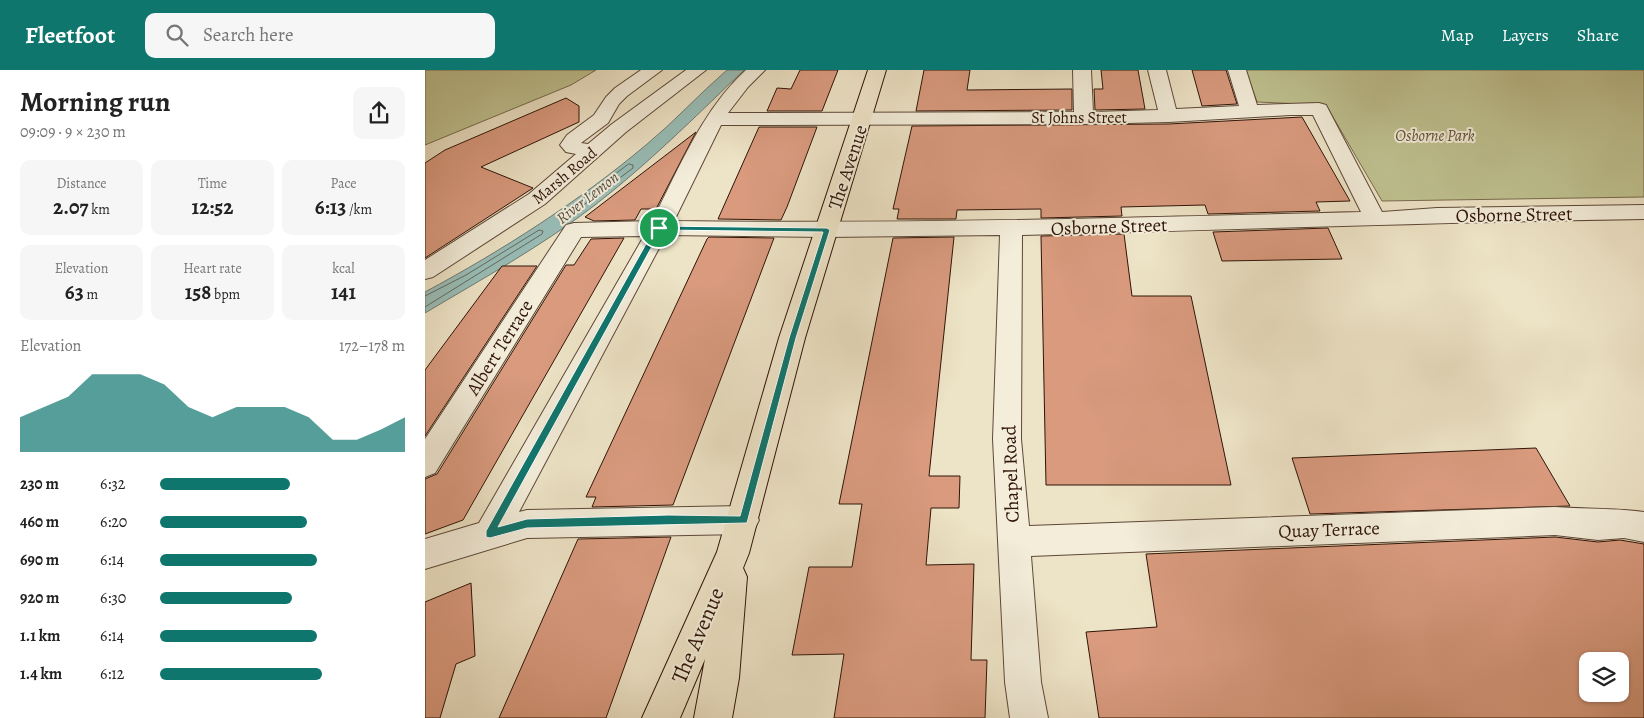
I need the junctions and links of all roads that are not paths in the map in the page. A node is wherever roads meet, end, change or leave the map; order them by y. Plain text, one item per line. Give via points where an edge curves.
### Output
1 (653, 70) edge
2 (697, 70) edge
3 (756, 70) edge
4 (877, 70) edge
5 (1082, 70) edge
6 (1157, 70) edge
7 (1237, 70) edge
8 (1249, 109) junction
9 (1169, 116) junction
10 (863, 117) junction
11 (1084, 118) junction
12 (713, 119) junction
13 (592, 152) junction
14 (1644, 212) edge
15 (1375, 219) junction
16 (659, 228) junction
17 (1011, 228) junction
18 (574, 230) joint
19 (827, 230) junction
20 (425, 271) edge
21 (425, 464) edge
22 (743, 520) junction
23 (1644, 527) edge
24 (490, 534) junction
25 (1013, 542) junction
26 (733, 553) junction
27 (425, 554) edge
28 (661, 718) edge
29 (713, 718) edge
30 (1029, 718) edge

1 - 13 street via 621,92 601,119 570,145
2 - 13 street, Marsh Road
3 - 12 street
4 - 10 main road, The Avenue
5 - 11 street
6 - 9 street
7 - 8 street
8 - 9 street, St Johns Street
8 - 15 street, St Johns Street via 1319,108
9 - 11 street, St Johns Street
10 - 11 street, St Johns Street
10 - 12 street, St Johns Street
10 - 19 main road, The Avenue
12 - 16 street
13 - 20 street, Marsh Road via 537,200
14 - 15 street, Osborne Street
15 - 17 street, Osborne Street
16 - 18 street, Osborne Street
16 - 19 street, Osborne Street
16 - 24 street
17 - 19 street, Osborne Street
17 - 25 street, Chapel Road via 1007,439
18 - 21 street, Albert Terrace
19 - 22 main road, The Avenue via 792,338
22 - 24 street via 527,524
22 - 26 main road, The Avenue
23 - 25 street, Quay Terrace via 1555,521
24 - 27 street
25 - 30 street, Chapel Road via 1023,682
26 - 28 main road, The Avenue
26 - 29 main road, The Avenue via 721,678

